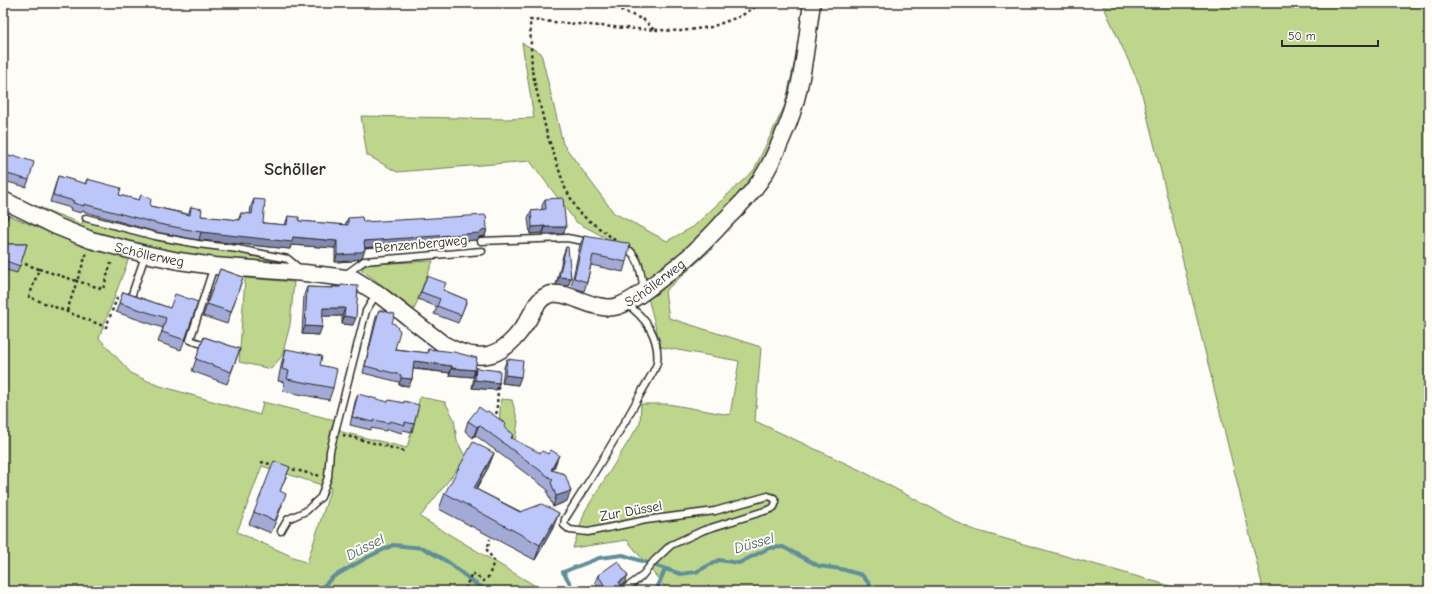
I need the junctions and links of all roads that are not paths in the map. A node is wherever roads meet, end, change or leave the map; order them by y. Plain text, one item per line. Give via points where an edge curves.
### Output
1 (812, 3) edge
2 (6, 201) edge
3 (3, 218) edge
4 (86, 218) dead end
5 (481, 241) dead end
6 (596, 243) edge
7 (611, 245) edge
8 (482, 251) dead end
9 (145, 254) junction
10 (214, 266) junction
11 (305, 273) junction
12 (344, 276) junction
13 (644, 290) junction
14 (377, 293) junction
15 (130, 300) edge
16 (625, 303) junction
17 (216, 349) edge
18 (281, 531) dead end
19 (622, 591) edge

1 - 13 street, Schöllerweg via 797,95 788,123 765,173 742,203 688,258
2 - 3 lane
2 - 9 street, Schöllerweg via 91,240
4 - 11 lane, Schöllerweg via 155,236 288,259
5 - 6 lane via 567,238
7 - 13 lane via 632,252 640,268
8 - 12 lane, Benzenbergweg via 364,261
9 - 10 street, Schöllerweg
9 - 15 lane
10 - 11 street, Schöllerweg
10 - 17 lane via 190,340
11 - 12 street, Schöllerweg
12 - 14 street, Schöllerweg via 357,280
13 - 16 street, Schöllerweg
14 - 16 street, Schöllerweg via 443,344 477,356 493,354 504,348 515,338 538,303 547,295 559,294 606,307
14 - 18 lane via 366,311 330,451 328,477 321,497 306,511 288,519
16 - 19 lane, Zur Düssel via 638,312 652,330 657,347 656,364 605,456 565,519 564,525 570,530 588,532 646,520 715,511 768,496 776,502 771,509 704,530 671,545 641,577

